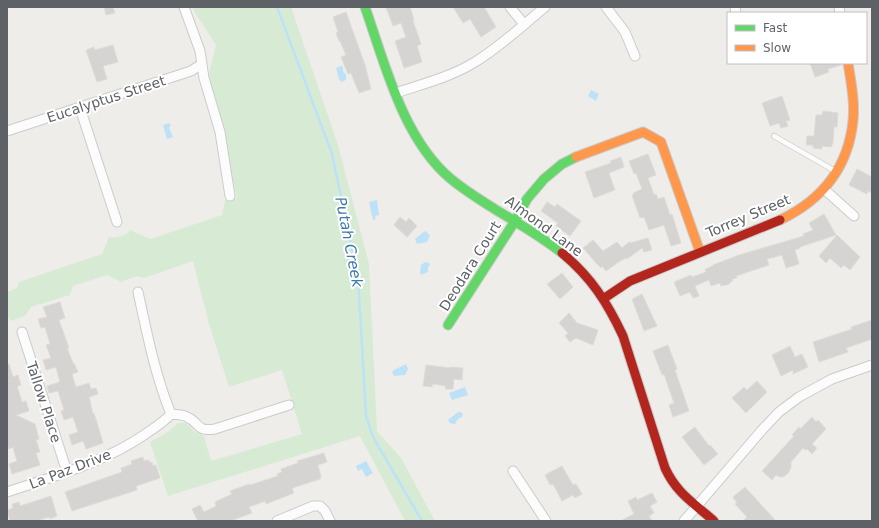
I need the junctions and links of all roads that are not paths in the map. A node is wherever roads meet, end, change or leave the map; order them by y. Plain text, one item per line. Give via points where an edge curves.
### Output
1 (184, 7) edge
2 (365, 7) edge
3 (510, 7) edge
4 (545, 7) edge
5 (606, 7) edge
6 (524, 24) junction
7 (635, 56) dead end
8 (202, 64) junction
9 (848, 64) edge
10 (396, 93) junction
11 (80, 108) junction
12 (7, 131) edge
13 (774, 136) dead end
14 (837, 171) junction
15 (824, 189) junction
16 (230, 196) dead end
17 (854, 216) dead end
18 (515, 221) junction
19 (117, 222) dead end
20 (700, 252) junction
21 (138, 292) dead end
22 (603, 299) junction
23 (448, 326) dead end
24 (22, 332) dead end
25 (872, 364) edge
26 (289, 405) dead end
27 (171, 414) junction
28 (513, 471) dead end
29 (67, 472) junction
30 (7, 492) edge
31 (696, 506) junction
32 (277, 521) edge
33 (330, 521) edge
34 (546, 521) edge
35 (684, 521) edge
36 (714, 521) edge

1 - 8 street via 200,51
2 - 10 street, Almond Lane
3 - 6 street
4 - 6 street
5 - 7 street via 626,32
6 - 10 street via 475,62 449,75
8 - 11 street, Eucalyptus Street via 191,71
8 - 16 street via 220,132
9 - 14 street, Torrey Street via 853,120 845,155
10 - 18 street, Almond Lane via 407,121 439,168 457,184
11 - 12 street, Eucalyptus Street
11 - 19 street
13 - 14 lane
14 - 15 street, Torrey Street
15 - 17 street
15 - 20 street, Torrey Street via 804,207 789,216
18 - 20 street, Deodara Court via 527,199 544,179 562,164 643,132 661,142
18 - 22 street, Almond Lane via 564,255 590,279
18 - 23 street, Deodara Court
20 - 22 street, Torrey Street via 630,281
21 - 27 street via 157,374
22 - 31 street, Almond Lane via 623,336 671,481 677,490
24 - 29 street, Tallow Place
25 - 31 street via 832,378 779,412
26 - 27 street via 206,430 198,428 188,417
27 - 29 street, La Paz Drive via 165,421 114,453
28 - 34 street
29 - 30 street, La Paz Drive
31 - 35 street
31 - 36 street, Almond Lane
32 - 33 street via 313,506 320,506 325,510

